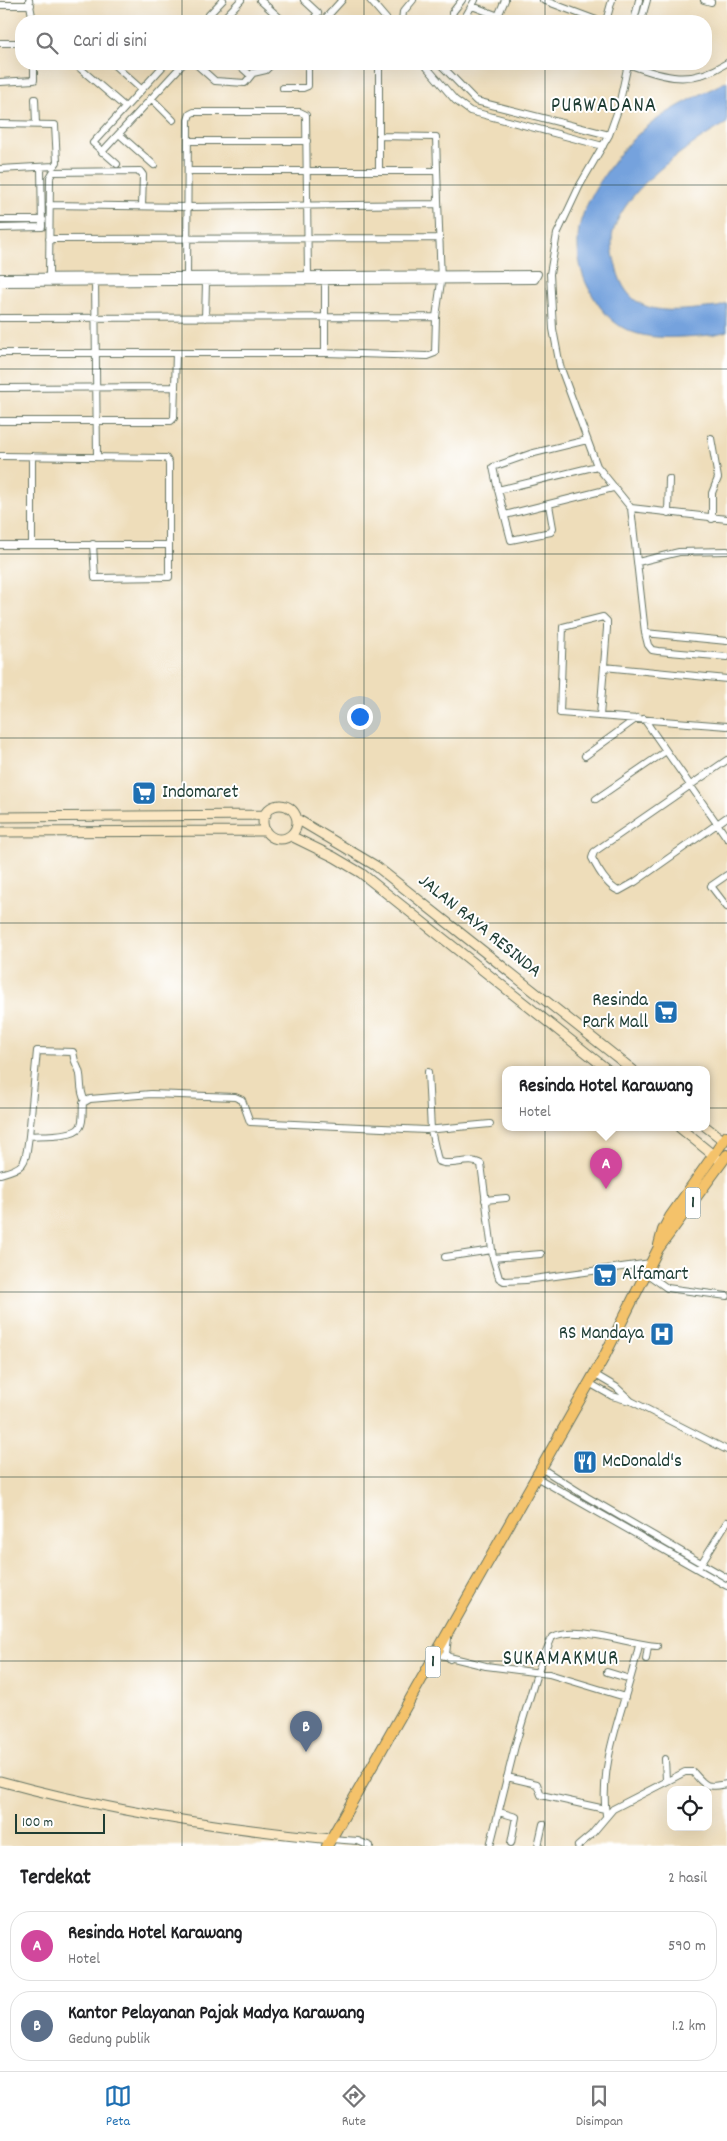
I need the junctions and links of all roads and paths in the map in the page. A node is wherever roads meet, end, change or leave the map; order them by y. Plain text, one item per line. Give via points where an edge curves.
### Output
1 (223, 0) edge
2 (241, 0) edge
3 (260, 0) edge
4 (304, 0) edge
5 (342, 0) edge
6 (370, 0) edge
7 (413, 0) edge
8 (462, 0) edge
9 (505, 0) edge
10 (543, 0) edge
11 (612, 0) edge
12 (639, 0) edge
13 (647, 0) edge
14 (30, 3) edge
15 (473, 3) edge
16 (0, 5) edge
17 (209, 15) edge
18 (228, 15) edge
19 (276, 15) edge
20 (316, 15) edge
21 (328, 15) edge
22 (383, 15) edge
23 (403, 15) edge
24 (453, 15) edge
25 (466, 15) edge
26 (496, 15) edge
27 (498, 15) edge
28 (583, 15) edge
29 (608, 15) edge
30 (635, 15) edge
31 (643, 15) edge
32 (0, 43) edge
33 (15, 43) edge
34 (727, 63) edge
35 (34, 70) edge
36 (82, 70) edge
37 (120, 70) edge
38 (159, 70) edge
39 (177, 70) edge
40 (203, 70) edge
41 (244, 70) edge
42 (266, 70) edge
43 (308, 70) edge
44 (378, 70) edge
45 (429, 70) edge
46 (446, 70) edge
47 (627, 70) edge
48 (644, 70) edge
49 (250, 76) junction
50 (0, 82) edge
51 (283, 88) dead end
52 (142, 89) junction
53 (151, 98) junction
54 (35, 99) dead end
55 (125, 108) junction
56 (174, 120) dead end
57 (0, 124) edge
58 (36, 124) junction
59 (119, 134) junction
60 (609, 135) junction
61 (379, 136) junction
62 (188, 141) junction
63 (306, 141) junction
64 (603, 146) junction
65 (102, 152) junction
66 (116, 164) dead end
67 (154, 165) dead end
68 (41, 168) junction
69 (0, 169) edge
70 (379, 170) junction
71 (307, 171) junction
72 (437, 171) junction
73 (188, 172) junction
74 (438, 200) junction
75 (49, 205) junction
76 (307, 205) junction
77 (142, 206) junction
78 (188, 207) junction
79 (0, 220) edge
80 (43, 220) junction
81 (0, 228) edge
82 (440, 238) junction
83 (49, 239) junction
84 (308, 239) junction
85 (188, 240) junction
86 (308, 276) junction
87 (0, 277) edge
88 (49, 277) junction
89 (191, 279) junction
90 (440, 279) junction
91 (95, 280) junction
92 (325, 282) junction
93 (0, 283) edge
94 (206, 283) junction
95 (436, 317) junction
96 (0, 318) edge
97 (97, 318) junction
98 (205, 318) junction
99 (324, 319) junction
100 (97, 352) junction
101 (176, 352) junction
102 (0, 353) edge
103 (325, 353) junction
104 (97, 387) junction
105 (175, 387) junction
106 (0, 388) edge
107 (0, 421) edge
108 (97, 421) junction
109 (711, 438) dead end
110 (587, 440) junction
111 (0, 456) edge
112 (32, 456) junction
113 (97, 456) junction
114 (597, 466) junction
115 (669, 479) dead end
116 (612, 488) junction
117 (498, 490) junction
118 (549, 505) junction
119 (631, 508) junction
120 (668, 513) junction
121 (505, 515) junction
122 (712, 519) junction
123 (727, 519) edge
124 (93, 544) junction
125 (0, 545) edge
126 (32, 545) junction
127 (169, 545) junction
128 (727, 551) edge
129 (638, 562) junction
130 (645, 633) junction
131 (727, 640) edge
132 (727, 658) edge
133 (604, 667) junction
134 (727, 679) edge
135 (600, 716) junction
136 (641, 719) junction
137 (727, 726) edge
138 (666, 751) junction
139 (584, 756) dead end
140 (727, 760) edge
141 (691, 786) junction
142 (596, 799) dead end
143 (266, 815) junction
144 (0, 817) edge
145 (727, 817) edge
146 (297, 819) junction
147 (717, 824) junction
148 (265, 831) junction
149 (0, 832) edge
150 (291, 836) junction
151 (727, 838) edge
152 (727, 875) edge
153 (727, 907) edge
154 (437, 913) junction
155 (427, 926) junction
156 (597, 1042) junction
157 (587, 1055) junction
158 (602, 1066) edge
159 (628, 1066) edge
160 (428, 1072) dead end
161 (85, 1101) junction
162 (490, 1124) dead end
163 (710, 1129) edge
164 (432, 1130) junction
165 (684, 1131) edge
166 (29, 1136) junction
167 (723, 1137) edge
168 (713, 1155) junction
169 (725, 1158) edge
170 (0, 1174) edge
171 (506, 1198) dead end
172 (485, 1200) junction
173 (492, 1250) junction
174 (658, 1250) junction
175 (540, 1254) dead end
176 (446, 1257) dead end
177 (493, 1258) junction
178 (651, 1262) junction
179 (646, 1273) junction
180 (727, 1296) edge
181 (592, 1378) junction
182 (631, 1401) junction
183 (727, 1450) edge
184 (538, 1472) junction
185 (727, 1522) edge
186 (701, 1563) junction
187 (697, 1570) junction
188 (727, 1578) edge
189 (727, 1586) edge
190 (449, 1633) junction
191 (639, 1645) junction
192 (648, 1646) junction
193 (657, 1646) dead end
194 (437, 1654) junction
195 (646, 1659) dead end
196 (452, 1660) junction
197 (607, 1672) dead end
198 (537, 1673) junction
199 (630, 1679) junction
200 (625, 1697) junction
201 (665, 1759) dead end
202 (507, 1777) junction
203 (666, 1780) junction
204 (0, 1781) edge
205 (727, 1784) edge
206 (500, 1812) junction
207 (606, 1812) junction
208 (543, 1824) dead end
209 (329, 1843) edge
210 (511, 1843) dead end
211 (370, 1846) edge
212 (490, 1846) edge
213 (538, 1846) edge
214 (578, 1846) edge

1 - 17 street
2 - 18 street
3 - 19 street
4 - 20 street
5 - 21 street
6 - 22 street
7 - 23 street
8 - 24 street
9 - 27 street
10 - 28 street
11 - 29 street
12 - 30 street
13 - 31 street
14 - 16 street
15 - 25 street
15 - 26 street
32 - 33 street
34 - 48 street via 691,78 658,75
35 - 50 street via 34,80
36 - 55 street
37 - 52 street
38 - 52 street
39 - 53 street
40 - 49 street via 215,81 245,83
41 - 49 street
42 - 49 street via 253,72
43 - 51 street via 306,87
44 - 61 street
45 - 64 street via 461,106 470,111
46 - 60 street via 476,100
47 - 60 street
52 - 55 street
53 - 56 street
53 - 59 street
54 - 58 street
55 - 65 street via 93,143
57 - 58 street
58 - 68 street via 53,124 57,128 58,162
59 - 65 street
59 - 67 street
60 - 64 street
61 - 70 street
61 - 72 street via 436,137
62 - 63 street
62 - 63 street via 189,116 194,112 300,112 306,118
62 - 73 street
63 - 71 street
64 - 110 street via 561,224 550,274 553,329 560,366
65 - 66 street
68 - 69 street
68 - 80 street
70 - 71 street
70 - 72 street
71 - 73 street
71 - 76 street
72 - 74 street
73 - 78 street
74 - 76 street via 433,204
74 - 82 street
75 - 77 street
75 - 77 street via 53,172 137,170 143,175
75 - 83 street
76 - 78 street
76 - 84 street
77 - 78 street
78 - 85 street
79 - 80 street
80 - 81 street via 42,228
82 - 84 street
82 - 90 street
83 - 85 street
83 - 88 street
84 - 85 street
84 - 86 street
85 - 89 street
86 - 89 street
86 - 90 street
87 - 88 street
88 - 91 street
89 - 91 street
89 - 94 street
90 - 90 street via 538,274 535,280
90 - 92 street
90 - 95 street
91 - 93 street
91 - 97 street
92 - 94 street
92 - 99 street
94 - 98 street
95 - 99 street
95 - 103 street via 437,348 431,356
96 - 97 street
97 - 98 street
97 - 100 street
98 - 99 street
99 - 103 street
100 - 101 street
100 - 102 street
100 - 104 street
101 - 103 street
101 - 105 street
104 - 105 street
104 - 106 street
104 - 108 street
105 - 108 street via 174,418 171,421
107 - 108 street
108 - 113 street
109 - 122 street via 718,478 712,493
110 - 114 street
110 - 117 street via 493,467
111 - 112 street
112 - 113 street
112 - 126 street
113 - 127 street via 162,456 168,460
114 - 116 street
114 - 117 street
115 - 120 street
116 - 118 street
116 - 119 street
117 - 121 street
118 - 121 street
118 - 121 street via 552,528 548,534 511,540
119 - 120 street
119 - 129 street
120 - 122 street
122 - 123 street
124 - 126 street
124 - 127 street
124 - 127 street via 94,577 97,578 169,578
125 - 126 street
128 - 129 street via 679,552
129 - 130 street
130 - 131 street
130 - 132 street via 652,650
133 - 134 street
133 - 135 street
133 - 135 street via 608,628 605,618 564,626 560,713
135 - 136 street
136 - 137 street
136 - 138 street
136 - 139 street
138 - 141 street
138 - 142 street
140 - 141 street
141 - 147 street
141 - 147 street via 594,852 592,858 602,874 614,889 622,890
143 - 144 street
143 - 146 street via 272,807 279,805 291,809
143 - 148 street
145 - 147 street
146 - 150 street via 297,828
146 - 154 street, JALAN RAYA RESINDA via 376,866
147 - 151 street
148 - 149 street
148 - 150 street via 277,840
150 - 155 street, JALAN RAYA RESINDA via 348,865
152 - 153 street via 711,886
154 - 155 street
154 - 156 street, JALAN RAYA RESINDA
155 - 157 street, JALAN RAYA RESINDA
156 - 157 street
156 - 159 street, JALAN RAYA RESINDA
157 - 158 street, JALAN RAYA RESINDA
160 - 164 street
161 - 164 street via 151,1094 235,1097 242,1100 252,1122
161 - 166 street via 82,1123 76,1132
161 - 166 street via 80,1092 73,1052 37,1051
162 - 164 street
163 - 167 street
164 - 172 street via 436,1158 441,1163 475,1161 481,1164
165 - 168 street
166 - 170 street via 22,1166
167 - 168 main road, 1
168 - 169 street
168 - 174 main road, 1 via 670,1217
169 - 174 main road, 1
171 - 172 street
172 - 173 street
173 - 176 street
173 - 177 street
174 - 178 main road, 1
175 - 177 street
177 - 178 street via 499,1278 504,1280
178 - 179 main road, 1
179 - 180 street via 667,1288
179 - 181 main road, 1
181 - 182 street via 616,1387
181 - 182 street via 612,1396
181 - 184 main road, 1
182 - 183 street
184 - 186 street
184 - 187 street
184 - 190 main road, 1
185 - 186 street
186 - 187 street
186 - 188 street
187 - 189 street
190 - 194 main road, 1
190 - 196 street via 446,1654
191 - 192 street
191 - 198 street via 593,1635 557,1634 552,1637
191 - 199 street
192 - 193 street
192 - 195 street
194 - 196 street
194 - 209 main road, 1
196 - 198 street
197 - 199 street
198 - 200 street
198 - 202 street
199 - 200 street
200 - 207 street via 610,1753
201 - 203 street
202 - 206 street
202 - 207 street via 537,1784 541,1795
203 - 205 street via 690,1771 704,1785
203 - 207 street
204 - 209 street via 153,1816
206 - 210 street via 516,1817
206 - 212 street
207 - 214 street via 591,1835
208 - 213 street
209 - 211 street via 358,1841

